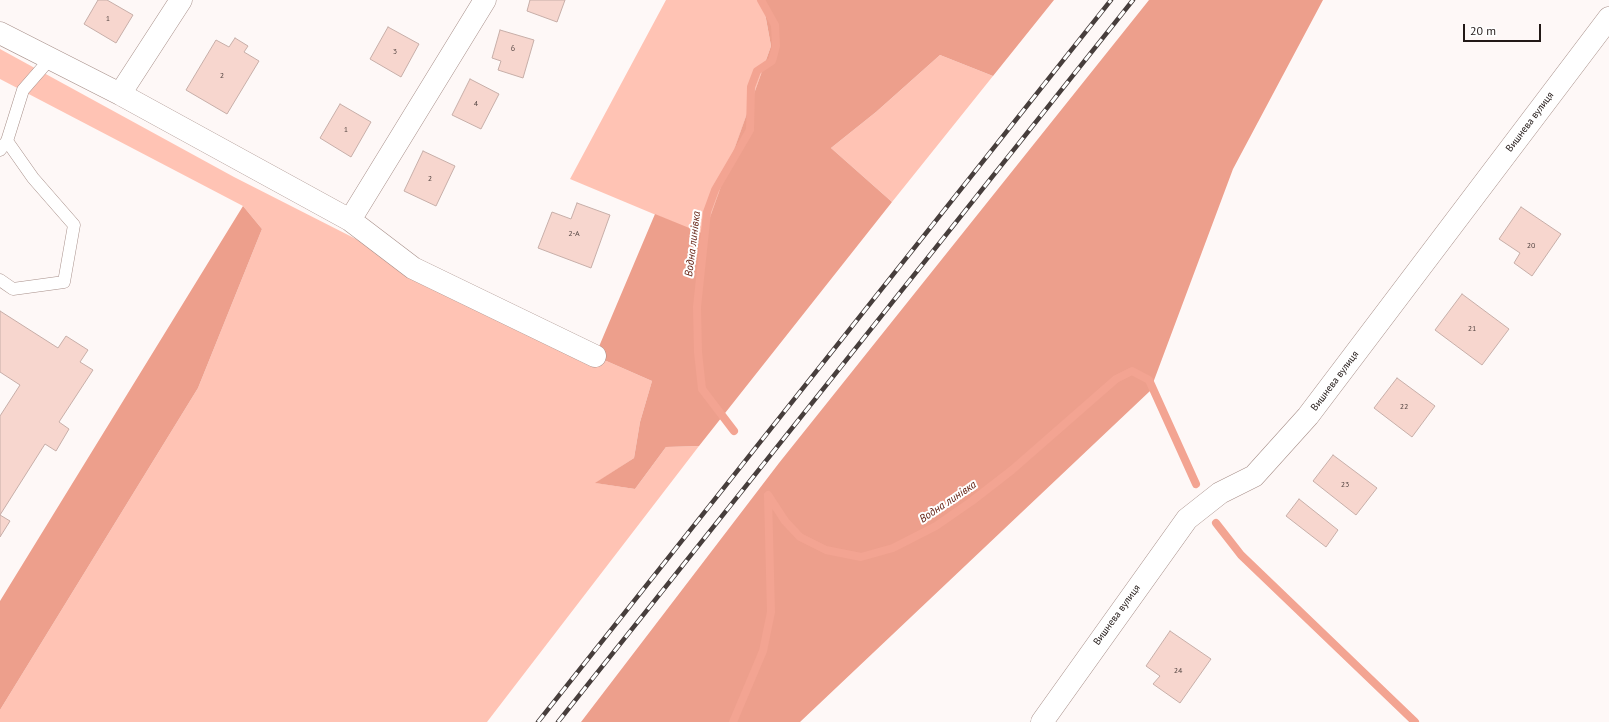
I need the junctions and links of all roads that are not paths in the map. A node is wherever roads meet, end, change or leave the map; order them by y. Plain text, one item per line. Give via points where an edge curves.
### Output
1 (181, 0) edge
2 (485, 0) edge
3 (1609, 18) edge
4 (0, 33) edge
5 (50, 59) junction
6 (120, 94) junction
7 (3, 145) edge
8 (350, 220) junction
9 (0, 280) edge
10 (595, 356) dead end
11 (1042, 722) edge

1 - 6 street
2 - 8 street
3 - 11 street, Вишнева вулиця via 1308,416 1254,476 1220,493 1187,519
4 - 5 street
5 - 6 street
5 - 7 lane via 23,90
6 - 8 street
7 - 9 lane via 74,225 64,282 13,289
8 - 10 street via 413,268

